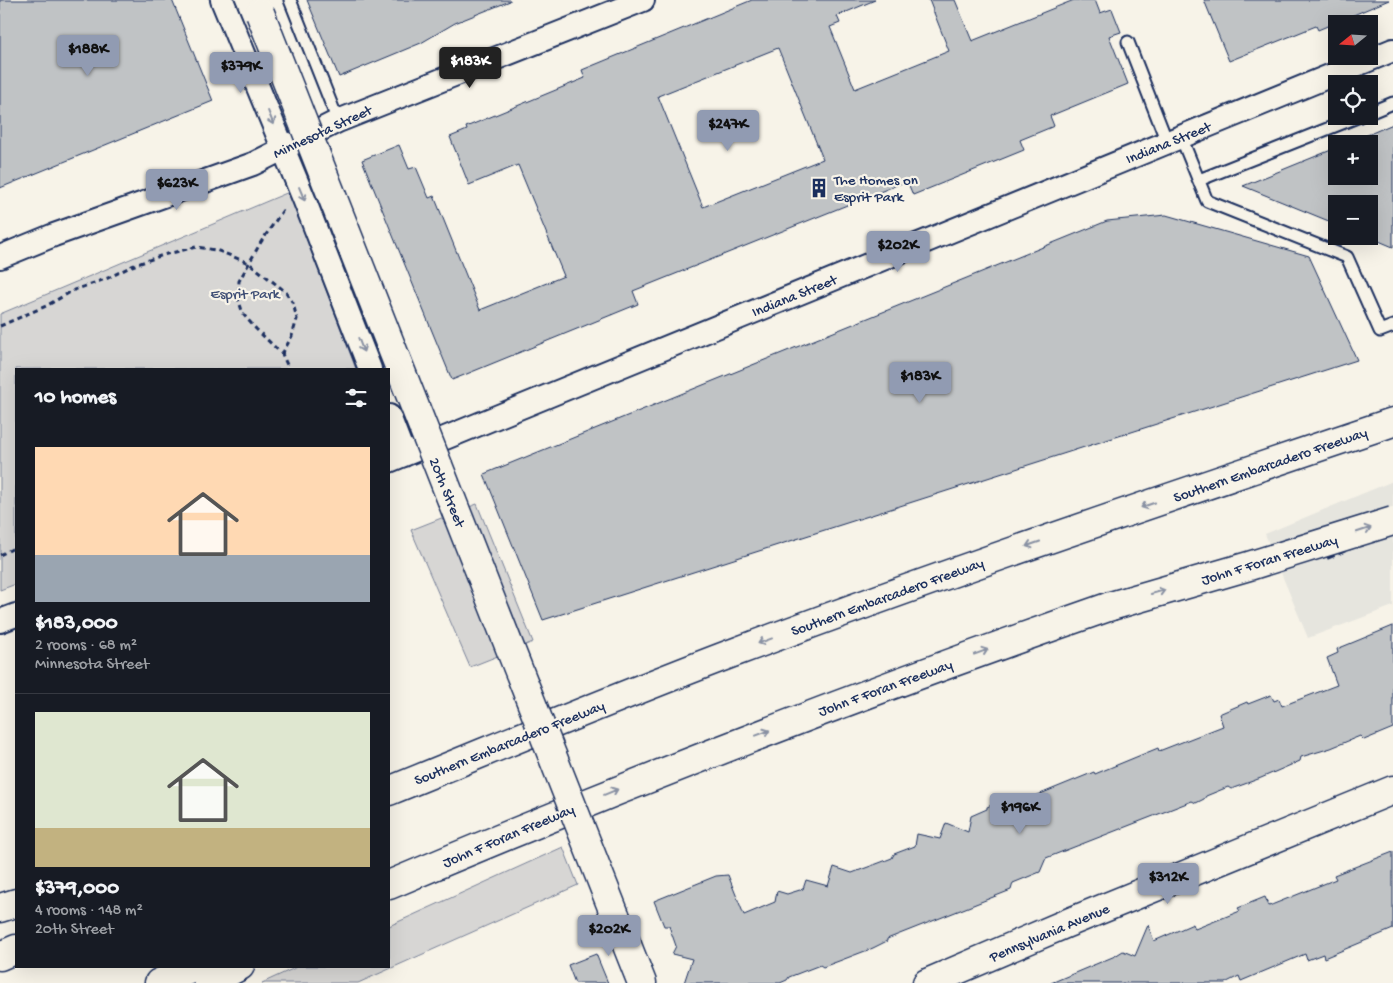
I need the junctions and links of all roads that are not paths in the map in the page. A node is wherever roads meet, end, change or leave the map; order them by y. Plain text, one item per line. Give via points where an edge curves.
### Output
1 (222, 0) edge
2 (290, 0) edge
3 (643, 0) edge
4 (257, 6) edge
5 (1128, 42) dead end
6 (1393, 50) edge
7 (1393, 103) edge
8 (1378, 109) edge
9 (338, 122) junction
10 (1337, 125) edge
11 (1174, 139) junction
12 (284, 148) junction
13 (1199, 180) junction
14 (0, 257) edge
15 (1393, 326) edge
16 (370, 368) edge
17 (390, 422) edge
18 (1393, 422) edge
19 (396, 458) edge
20 (1393, 521) edge
21 (15, 615) edge
22 (0, 622) edge
23 (1393, 790) edge
24 (390, 791) edge
25 (390, 887) edge
26 (15, 903) edge
27 (0, 908) edge
28 (15, 949) edge
29 (0, 956) edge
30 (193, 968) edge
31 (236, 968) edge
32 (159, 983) edge
33 (208, 983) edge
34 (642, 983) edge
35 (927, 983) edge

1 -> 12 street
2 - 9 lane
3 - 9 street, Minnesota Street
4 - 34 main road, 20th Street, bridge
5 - 11 lane
6 - 11 street, Indiana Street
7 - 8 lane
9 - 12 street, Minnesota Street
10 - 13 lane
11 - 13 lane
11 - 19 street, Indiana Street
12 - 14 street, Minnesota Street via 253,164
12 -> 16 street
13 - 15 lane via 1207,201 1347,257 1380,330
17 - 19 street
18 -> 24 main road, Southern Embarcadero Freeway via 1079,528 735,652
25 -> 20 main road, John F Foran Freeway, bridge via 541,820 761,733 995,646 1111,606
21 - 22 street
23 - 35 main road, Pennsylvania Avenue
26 - 27 main road
28 - 29 main road
30 - 32 main road
31 - 33 main road

